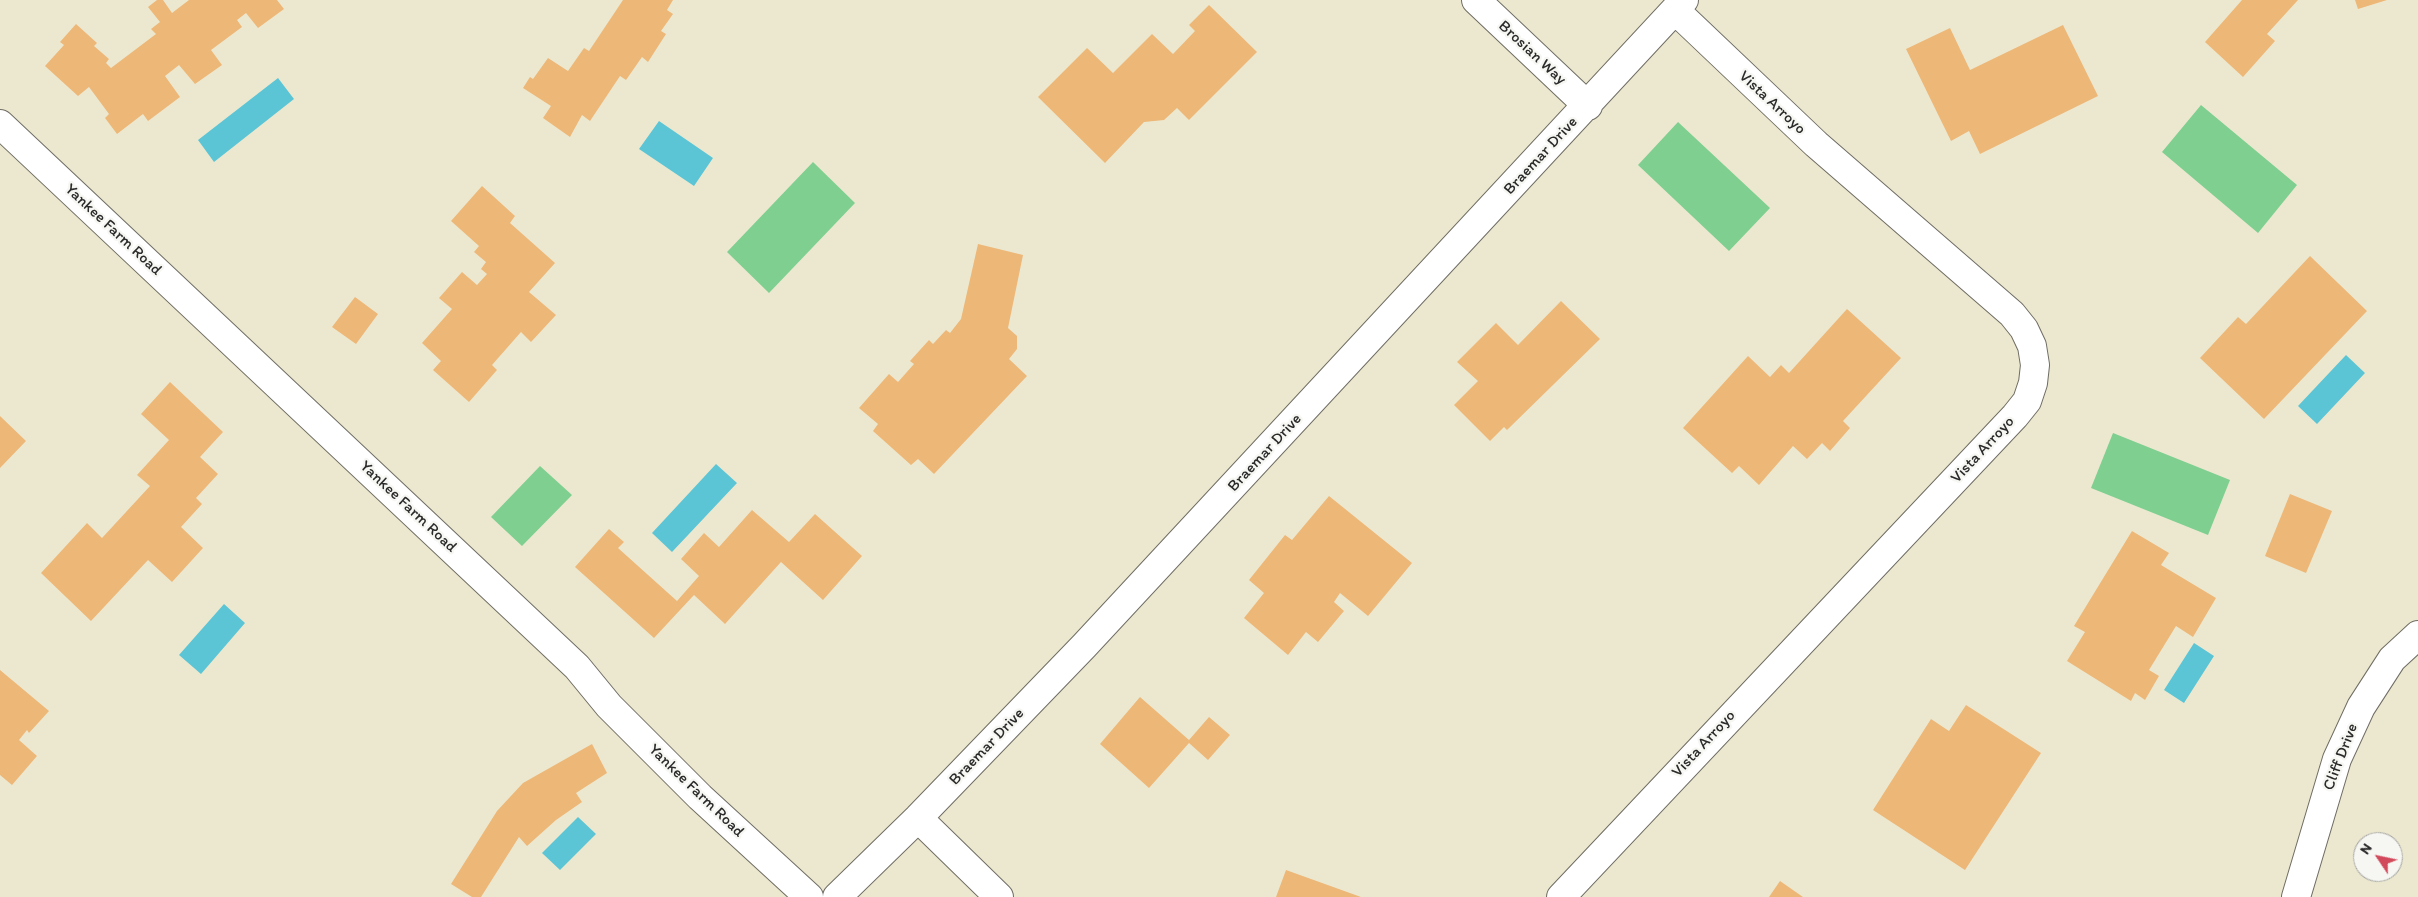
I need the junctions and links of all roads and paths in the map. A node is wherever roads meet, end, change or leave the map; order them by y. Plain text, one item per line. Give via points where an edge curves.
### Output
1 (1476, 0) edge
2 (1680, 5) edge
3 (1588, 106) junction
4 (0, 124) edge
5 (2418, 635) edge
6 (918, 818) junction
7 (809, 897) edge
8 (837, 897) edge
9 (999, 897) edge
10 (1561, 897) edge
11 (2296, 897) edge

1 - 3 street, Brosian Way
2 - 3 street, Braemar Drive
2 - 10 street, Vista Arroyo via 1816,144 2012,314 2032,346 2033,383 2015,416
3 - 6 street, Braemar Drive via 1091,639
4 - 7 street, Yankee Farm Road via 578,667 608,706 700,797
5 - 11 street, Cliff Drive via 2392,659 2361,707 2336,758
6 - 8 street, Braemar Drive
6 - 9 street

